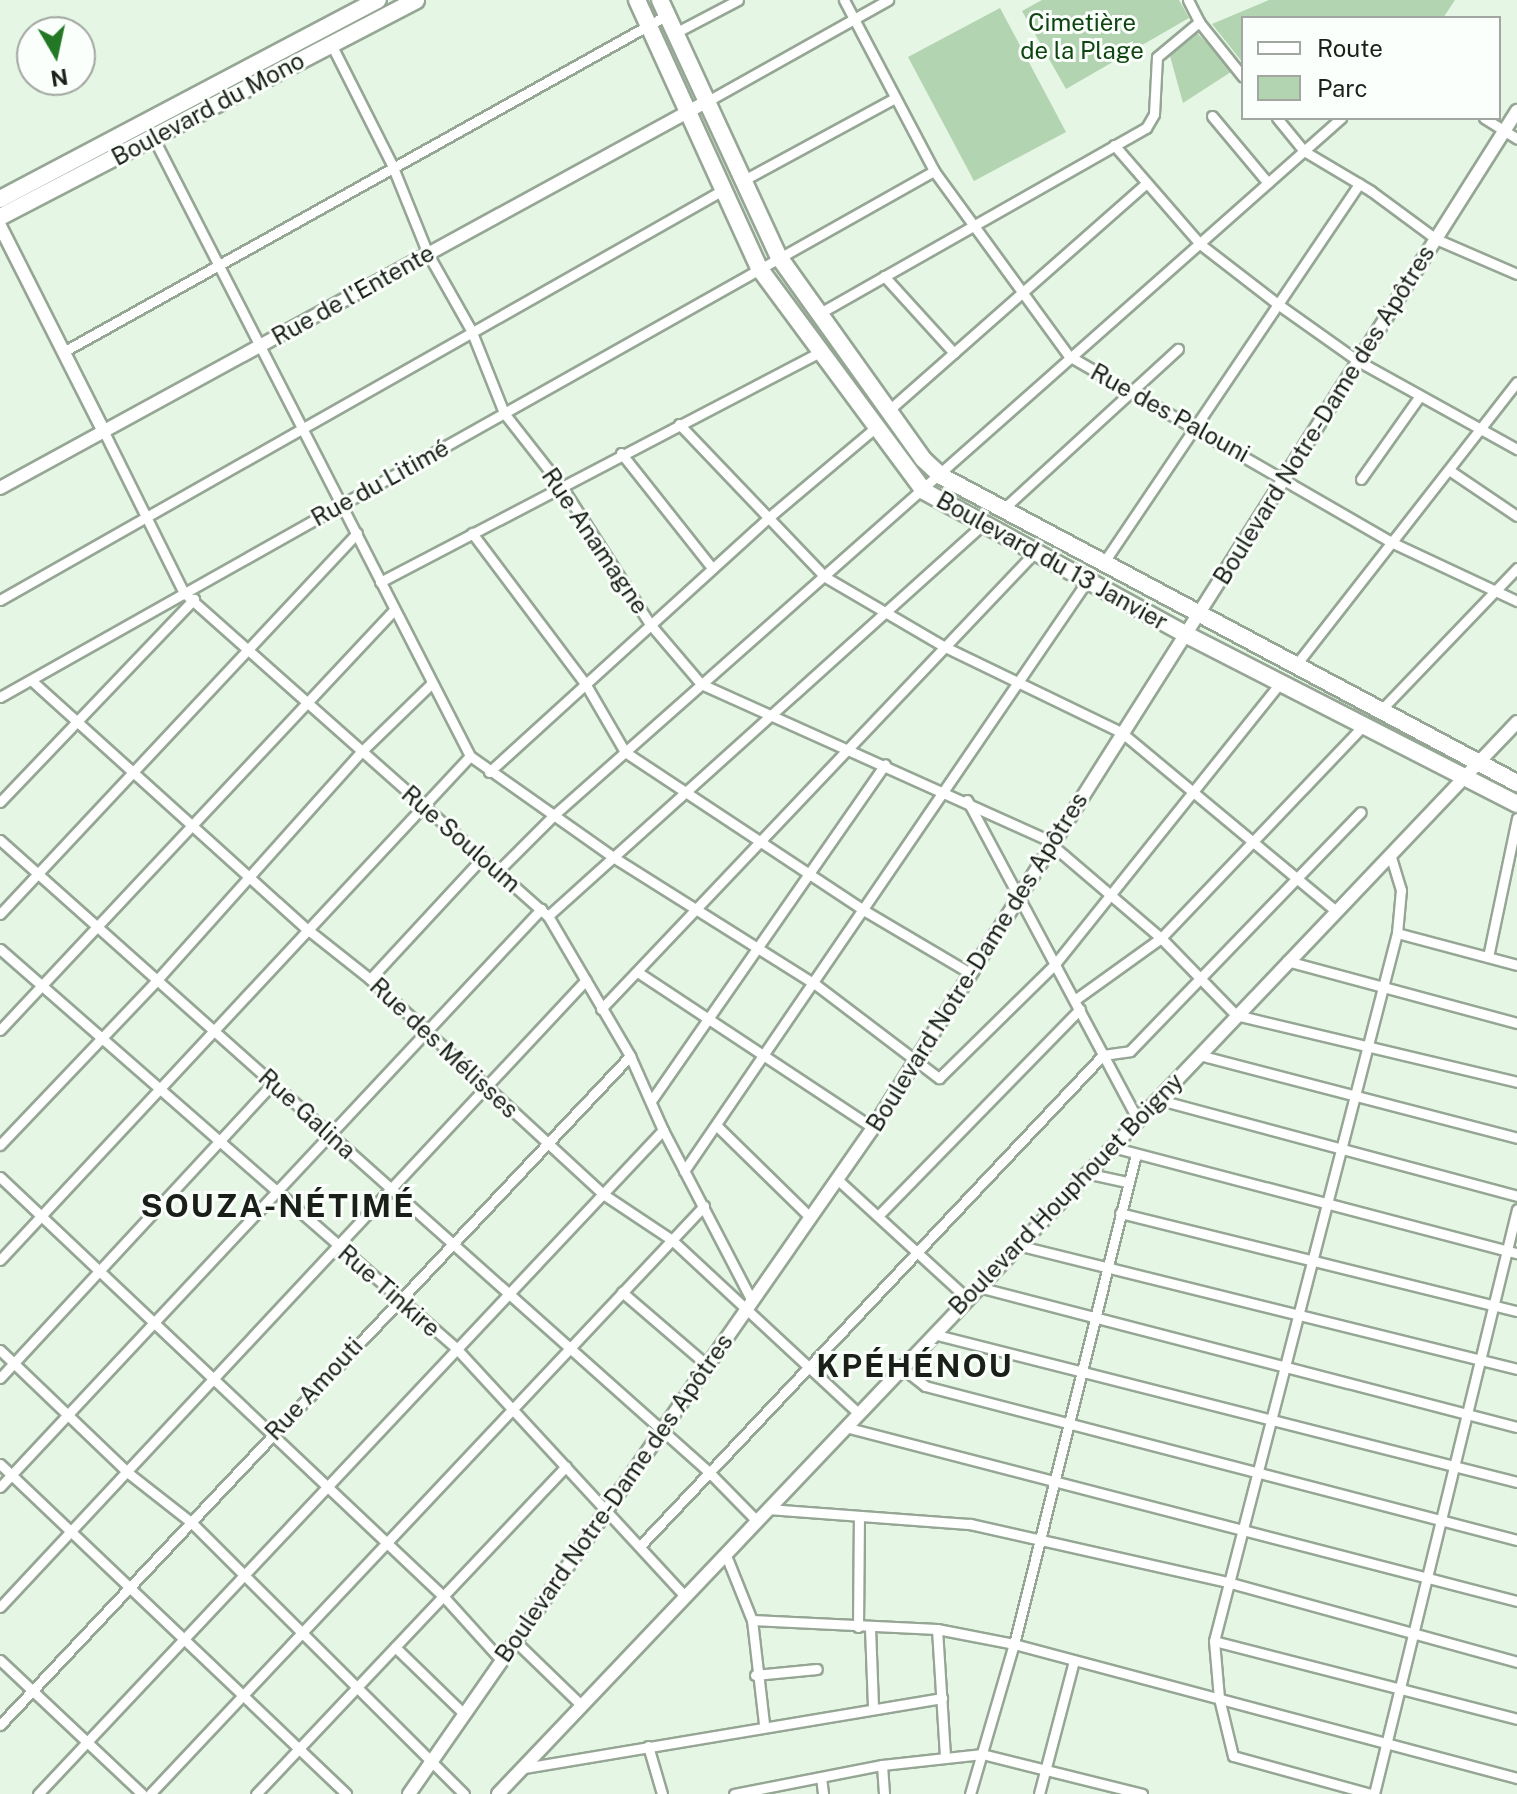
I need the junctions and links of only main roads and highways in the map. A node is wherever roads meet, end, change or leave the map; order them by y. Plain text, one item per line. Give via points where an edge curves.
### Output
1 (378, 0) edge
2 (416, 0) edge
3 (637, 0) edge
4 (663, 7) edge
5 (0, 199) edge
6 (0, 217) edge
7 (1472, 770) junction
8 (1517, 783) edge
9 (1517, 804) edge

1 - 5 highway, Boulevard du Mono
2 - 6 highway, Boulevard du Mono
3 - 7 highway, Boulevard du 13 Janvier via 759,268 924,491 1363,726
4 - 7 highway, Boulevard du 13 Janvier via 779,257 941,476 1380,711
7 - 8 highway, Boulevard du 13 Janvier
7 - 9 highway, Boulevard du 13 Janvier

